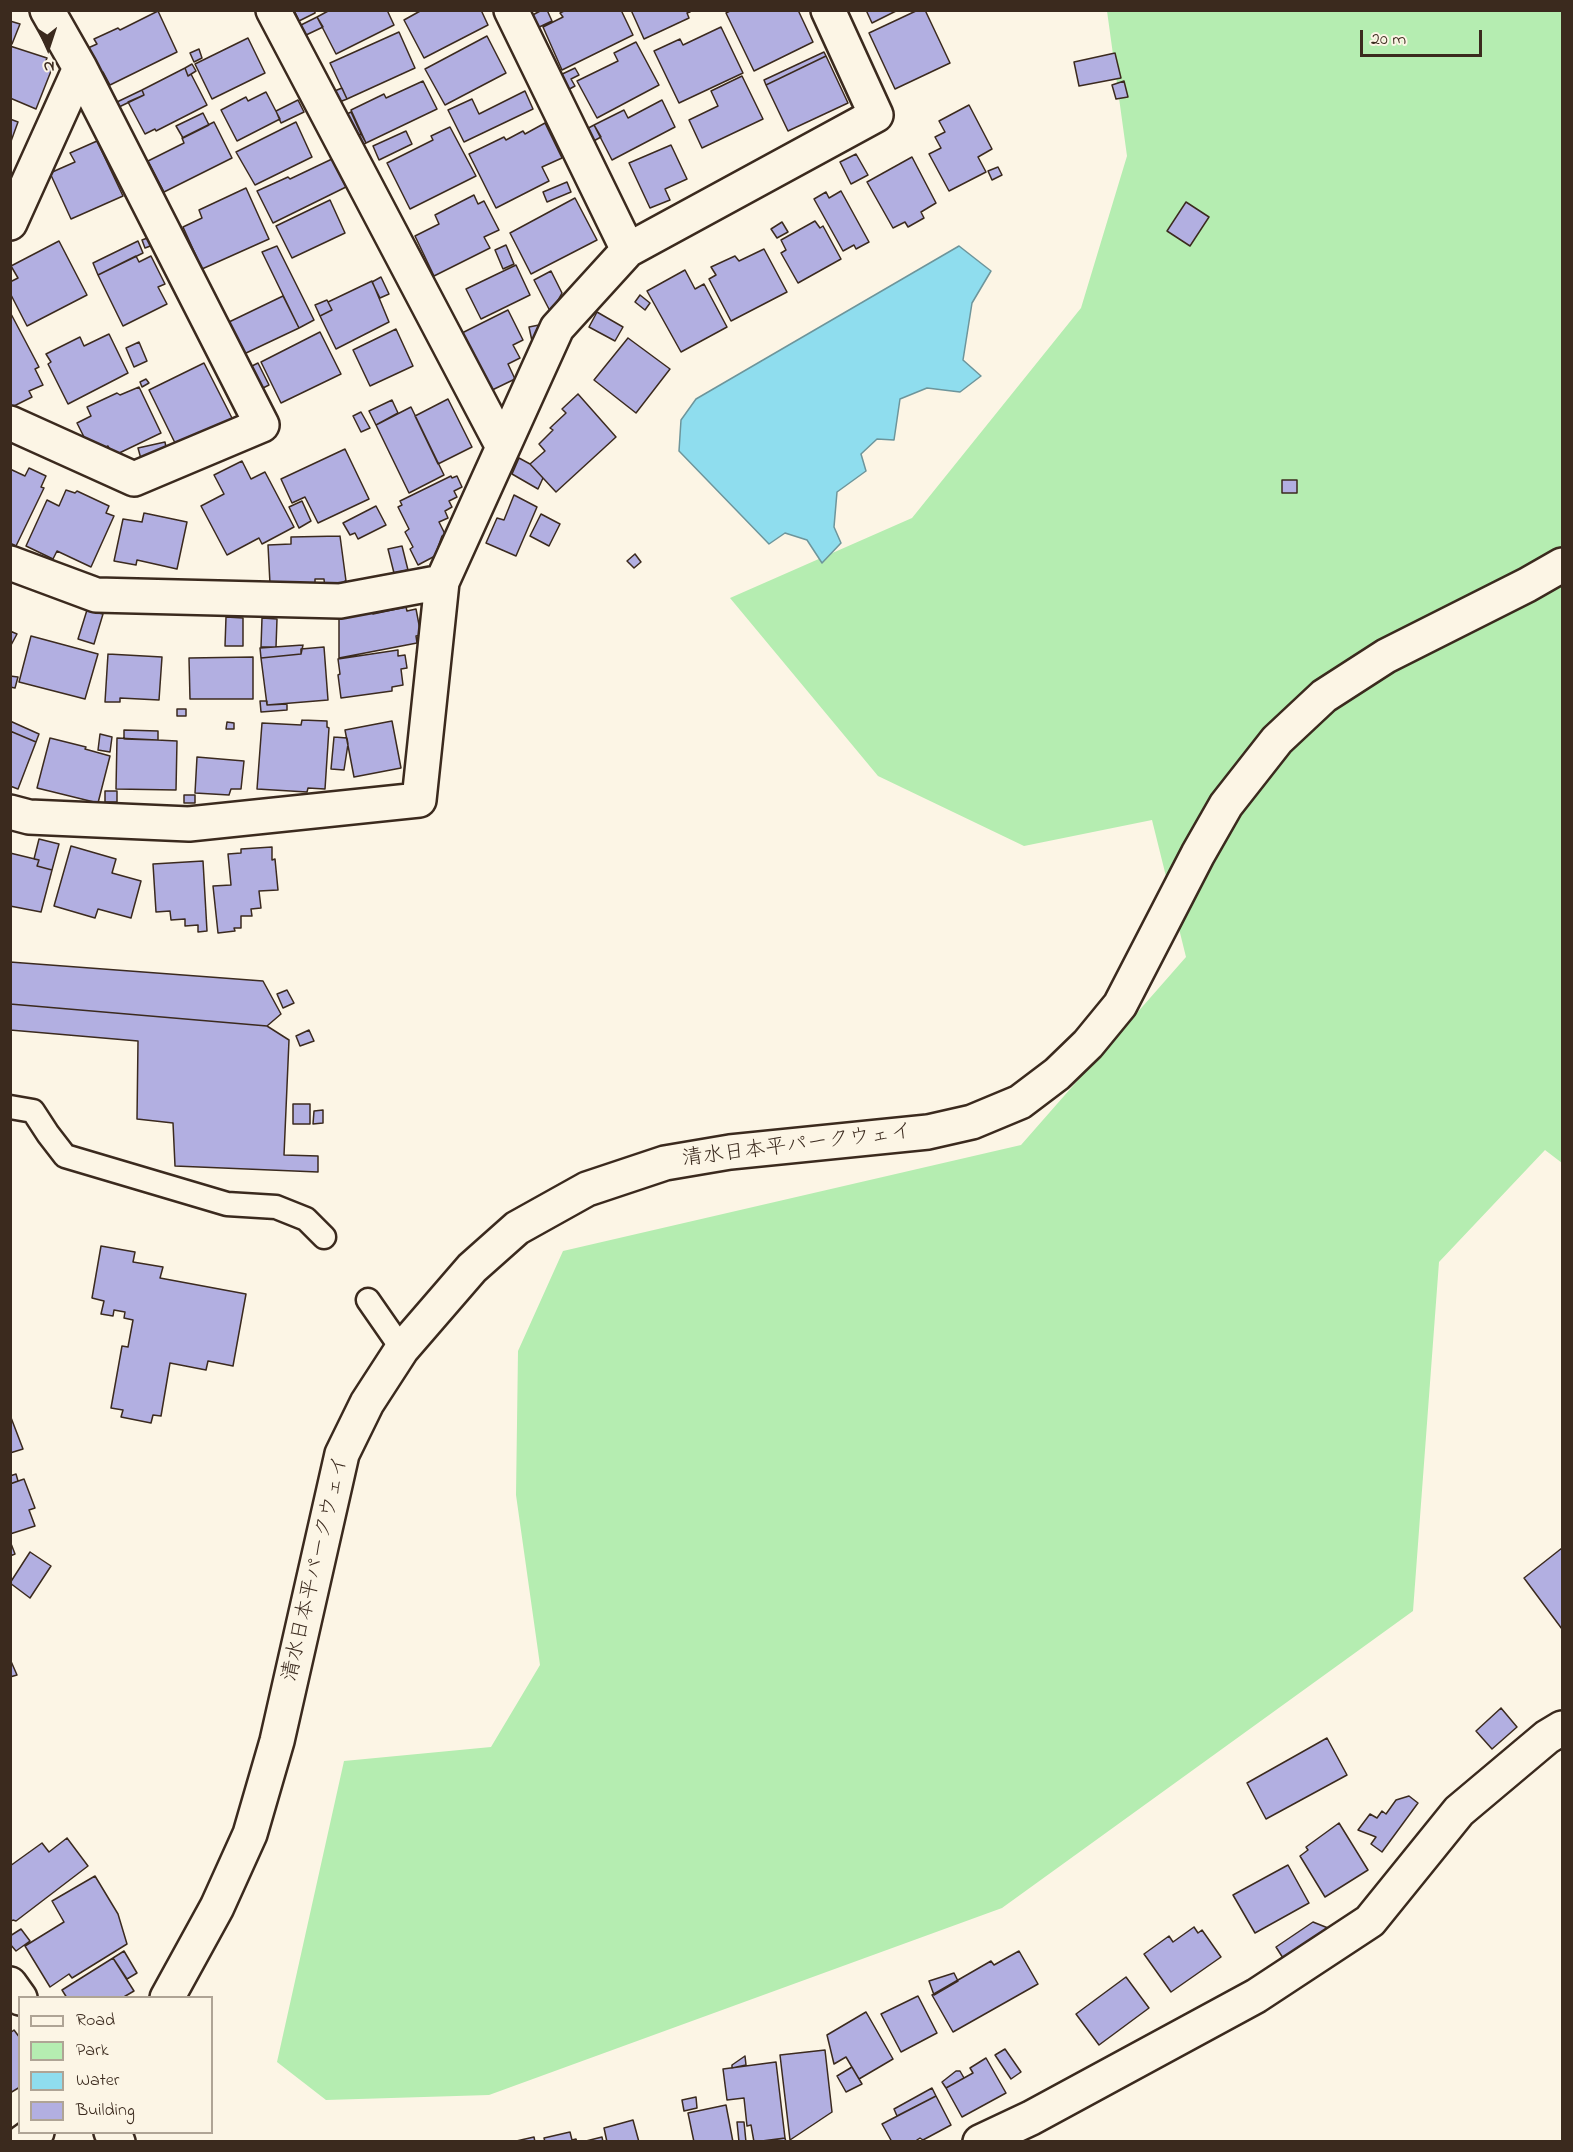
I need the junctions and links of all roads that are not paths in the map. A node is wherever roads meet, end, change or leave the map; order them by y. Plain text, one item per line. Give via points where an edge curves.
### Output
1 (47, 10) edge
2 (273, 10) edge
3 (511, 10) edge
4 (828, 10) edge
5 (80, 68) junction
6 (10, 223) edge
7 (628, 250) junction
8 (10, 423) edge
9 (503, 447) junction
10 (10, 563) edge
11 (1563, 565) edge
12 (442, 582) junction
13 (10, 812) edge
14 (10, 1107) edge
15 (324, 1237) dead end
16 (368, 1300) dead end
17 (402, 1349) junction
18 (1563, 1728) edge
19 (168, 1996) edge
20 (980, 2142) edge

1 - 5 street
2 - 9 street
3 - 7 street
4 - 7 street via 876,115
5 - 6 street
5 - 8 street via 262,424 134,479
7 - 9 street via 557,328
9 - 12 street
10 - 12 street via 96,595 340,601
11 - 17 street, 清水日本平パークウェイ via 1386,656 1324,696 1277,740 1226,805 1120,1005 1088,1044 1020,1102 972,1122 928,1132 730,1152 664,1163 587,1188 517,1228 472,1268
12 - 13 street via 419,800 189,824 29,818
14 - 15 lane via 33,1111 65,1156 227,1204 276,1207 306,1220
16 - 17 lane
17 - 19 street, 清水日本平パークウェイ via 367,1403 342,1454 277,1741 250,1834 217,1907
18 - 20 street via 1459,1811 1370,1921 1256,1996

